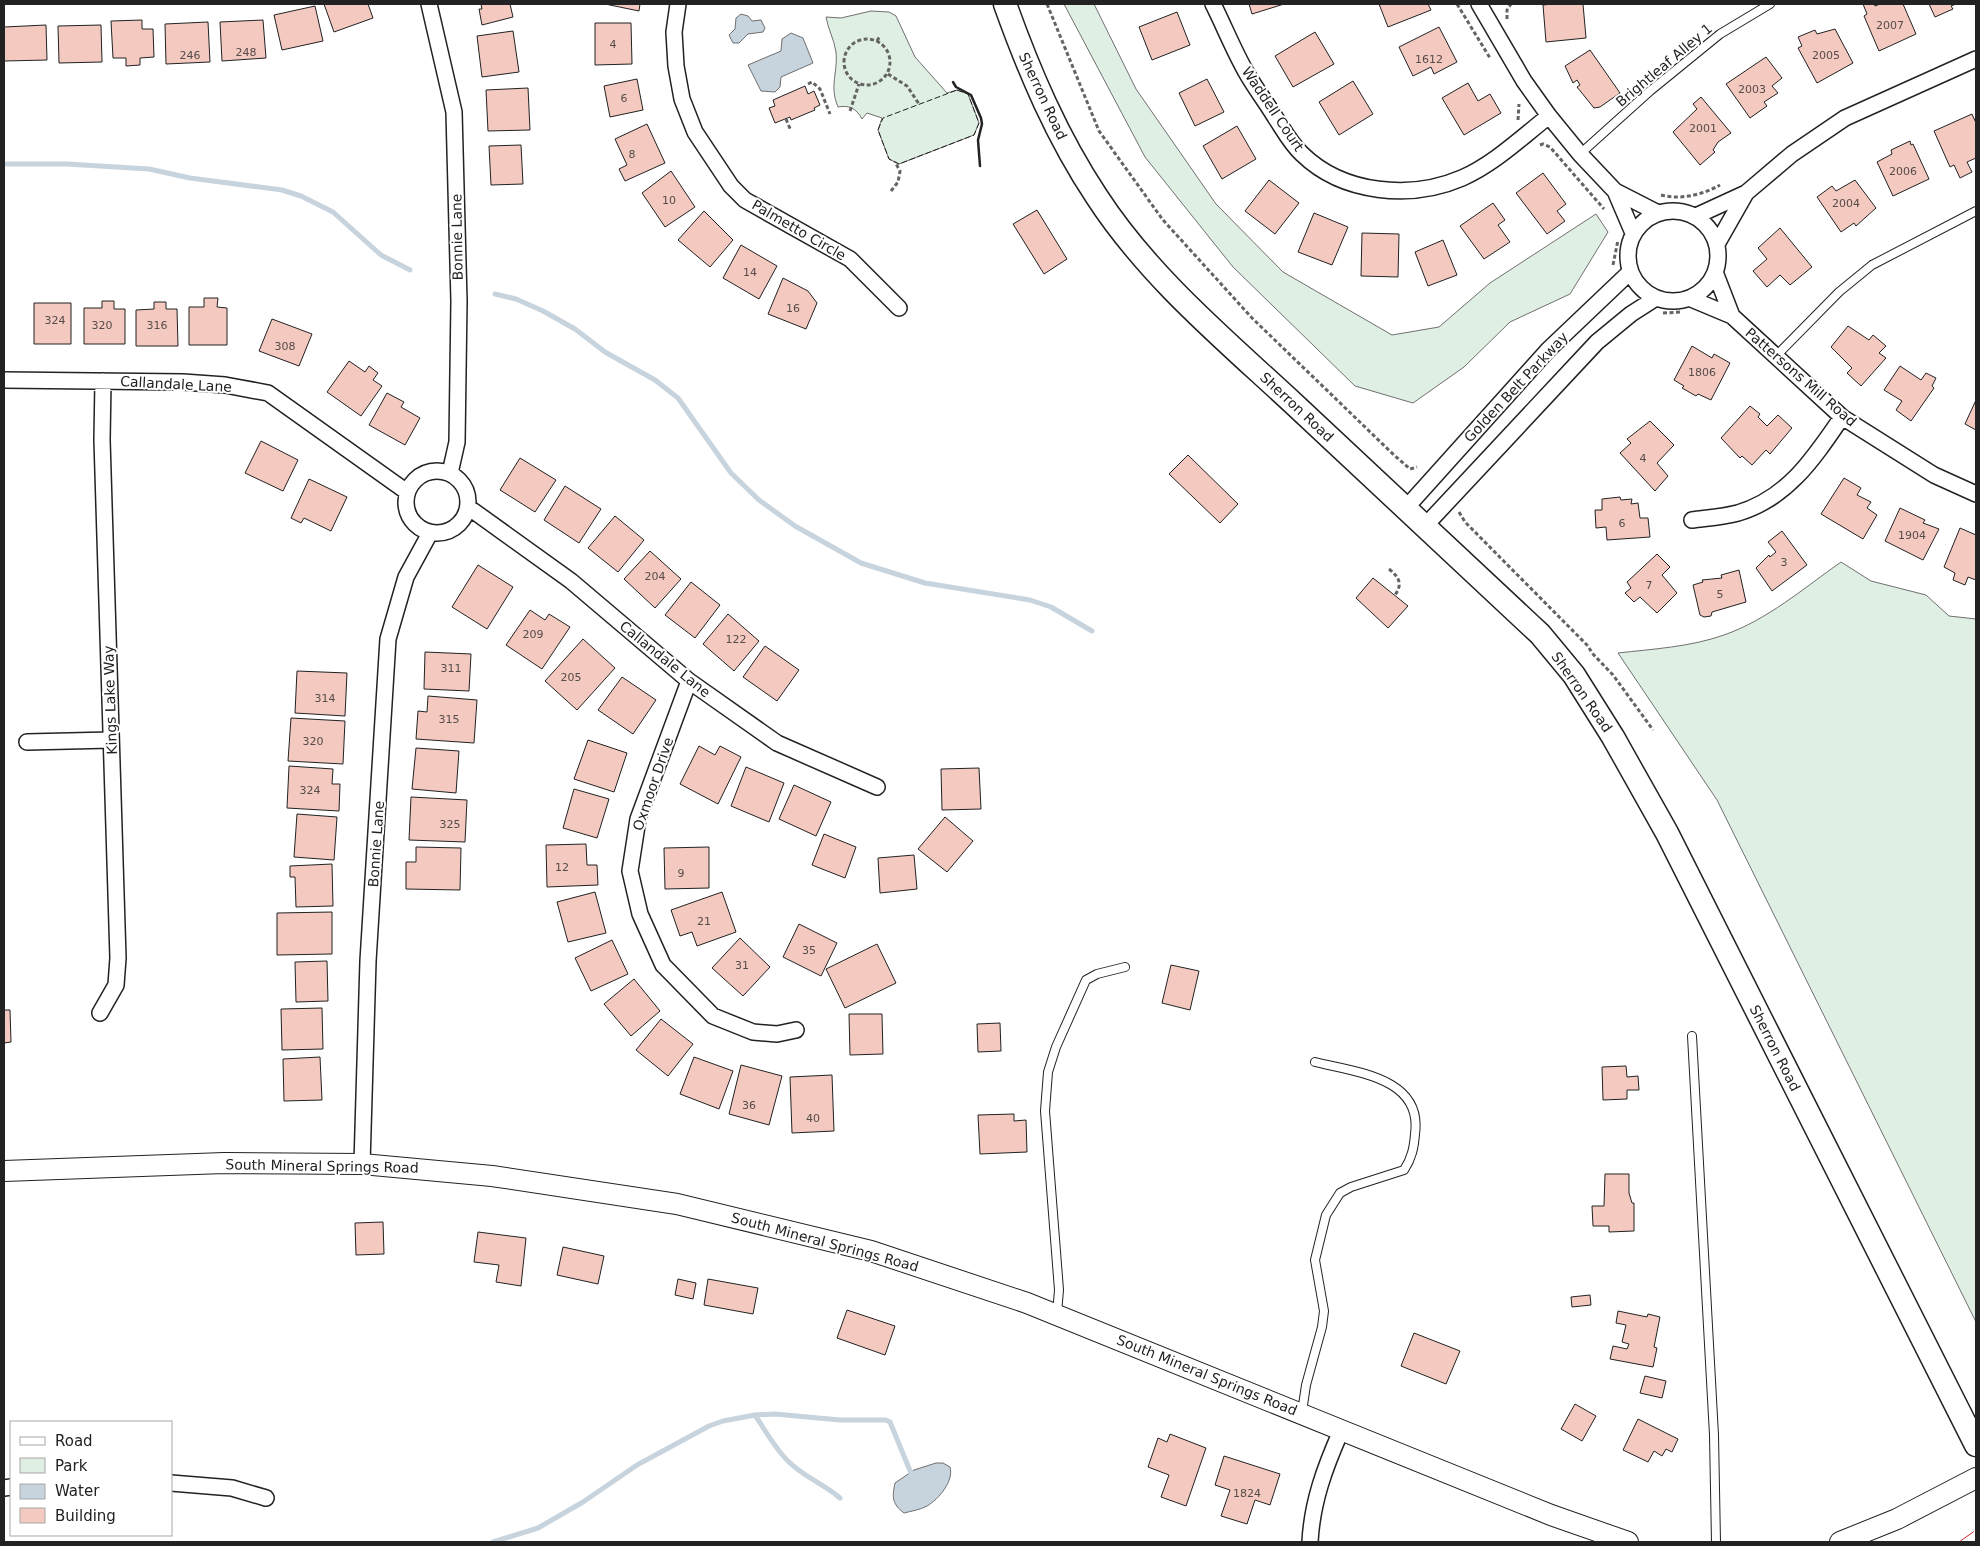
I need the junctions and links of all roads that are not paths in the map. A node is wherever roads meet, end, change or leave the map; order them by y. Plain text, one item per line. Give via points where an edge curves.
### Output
1 (429, 4) edge
2 (678, 4) edge
3 (1004, 4) edge
4 (1213, 4) edge
5 (1479, 4) edge
6 (1770, 4) edge
7 (1976, 59) edge
8 (1549, 116) junction
9 (1580, 154) junction
10 (1615, 191) junction
11 (1746, 193) junction
12 (1976, 211) edge
13 (1658, 212) junction
14 (1696, 216) junction
15 (1633, 233) junction
16 (1717, 244) junction
17 (1630, 272) junction
18 (1715, 272) junction
19 (1656, 298) junction
20 (1687, 305) junction
21 (899, 308) dead end
22 (1732, 316) junction
23 (1775, 357) junction
24 (4, 380) edge
25 (103, 381) junction
26 (1842, 417) junction
27 (450, 474) junction
28 (407, 492) junction
29 (1976, 494) edge
30 (468, 507) junction
31 (1406, 508) junction
32 (1692, 520) dead end
33 (1425, 526) junction
34 (430, 533) junction
35 (689, 680) junction
36 (111, 740) junction
37 (27, 742) dead end
38 (877, 787) dead end
39 (1125, 967) dead end
40 (100, 1013) dead end
41 (796, 1030) dead end
42 (1692, 1036) dead end
43 (1315, 1062) dead end
44 (362, 1164) junction
45 (4, 1172) edge
46 (1057, 1315) junction
47 (1301, 1414) junction
48 (1341, 1430) junction
49 (1976, 1445) edge
50 (1976, 1478) edge
51 (172, 1483) edge
52 (266, 1498) dead end
53 (1310, 1542) edge
54 (1628, 1542) edge
55 (1716, 1542) edge
56 (1840, 1542) edge

1 - 27 street, Bonnie Lane via 454,112 457,442
2 - 21 street, Palmetto Circle via 674,32 682,99 695,132 731,186 745,200 850,259
3 - 31 main road, Sherron Road via 1039,91 1065,143 1097,198 1138,251 1195,312
4 - 8 street, Waddell Court via 1246,72 1301,153 1344,181 1396,190 1443,185 1489,163
5 - 8 street via 1524,81
6 - 9 lane, Brightleaf Alley 1 via 1720,34
7 - 11 street via 1845,118 1792,154
8 - 9 street
9 - 10 street
10 - 13 street
10 - 15 street
11 - 14 street
11 - 16 street
12 - 23 lane via 1872,265 1839,292
13 - 14 street via 1670,210
13 - 15 street via 1648,217
14 - 16 street via 1705,223
15 - 17 street via 1628,246
16 - 18 street
17 - 19 street via 1645,292
17 - 31 street, Golden Belt Parkway via 1548,350
18 - 20 street
18 - 22 street, Pattersons Mill Road
19 - 20 street
19 - 33 street, Golden Belt Parkway via 1598,342
20 - 22 street, Pattersons Mill Road
22 - 23 street, Pattersons Mill Road
23 - 26 street, Pattersons Mill Road
24 - 25 street, Callandale Lane
25 - 28 street, Callandale Lane via 225,385 268,393
25 - 36 street, Kings Lake Way
26 - 29 street, Pattersons Mill Road via 1934,475
26 - 32 street via 1807,467 1780,494 1736,514
27 - 28 street via 440,470 425,473 412,482
27 - 30 street via 465,488
28 - 34 street via 410,517 420,529
30 - 34 street via 458,525 445,532
30 - 35 street, Callandale Lane via 571,581
31 - 33 main road, Sherron Road
33 - 49 main road, Sherron Road via 1540,634 1574,676 1613,737 1667,833
34 - 44 street, Bonnie Lane via 406,577 388,639 368,961
35 - 38 street, Callandale Lane via 777,743
35 - 41 street, Oxmoor Drive via 638,819 630,871 640,914 663,965 713,1016 753,1032 777,1034
36 - 37 street
36 - 40 street, Kings Lake Way via 118,958 116,985
39 - 46 lane via 1086,980 1048,1072 1045,1111 1059,1290
42 - 55 lane via 1714,1435
43 - 47 lane via 1396,1086 1411,1104 1416,1130 1413,1151 1404,1170 1340,1193 1326,1215 1316,1260 1324,1311 1322,1327
44 - 45 street, South Mineral Springs Road via 224,1163
44 - 46 street, South Mineral Springs Road via 492,1176 677,1204 871,1251
46 - 47 street, South Mineral Springs Road
47 - 48 street, South Mineral Springs Road
48 - 53 street via 1323,1472
48 - 54 street, South Mineral Springs Road via 1551,1516
50 - 56 street via 1898,1519
51 - 52 street via 232,1488

